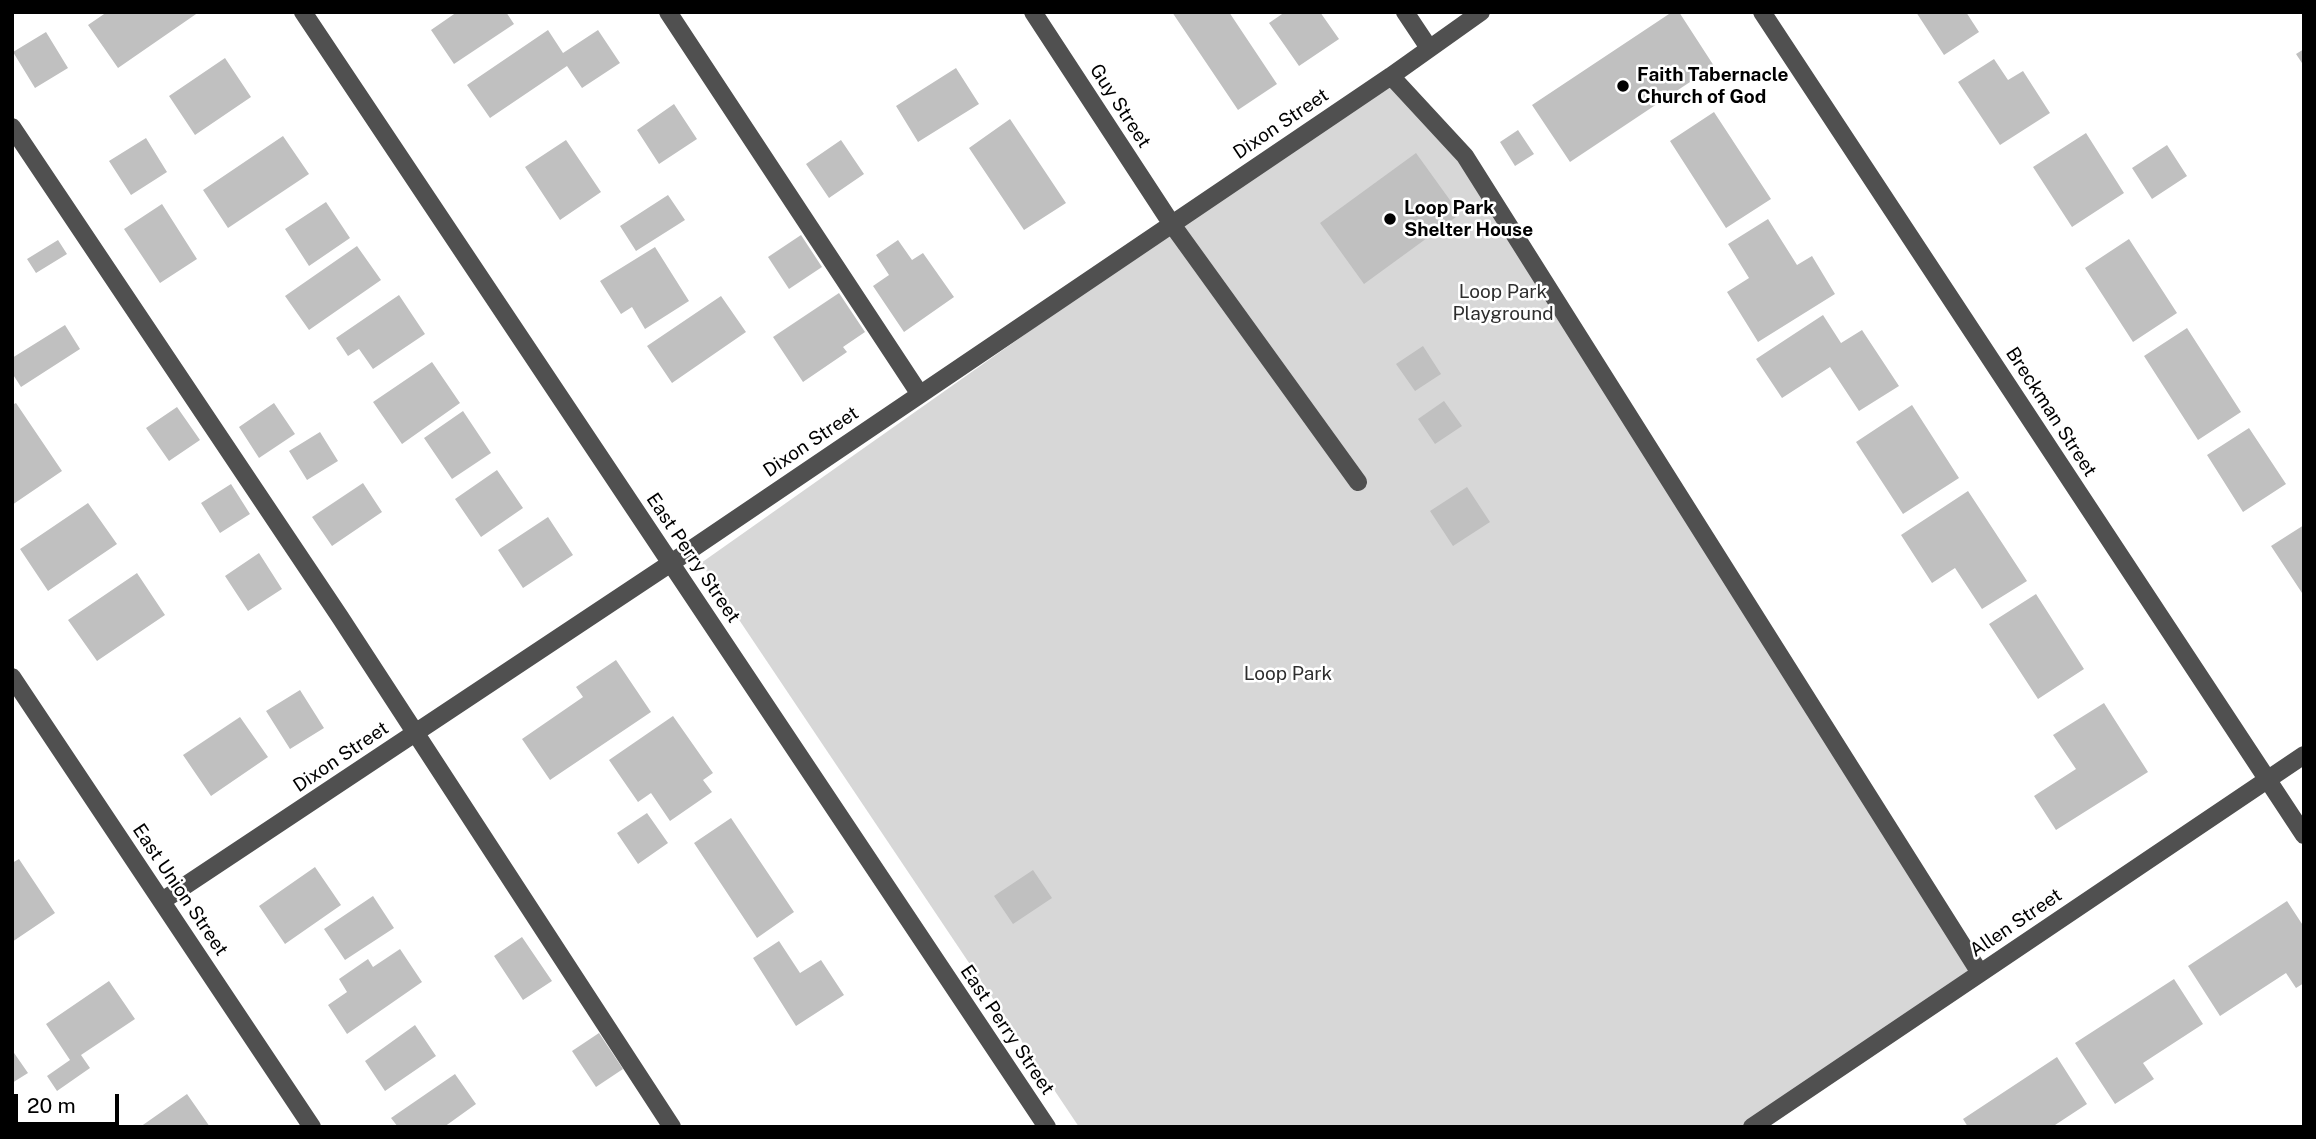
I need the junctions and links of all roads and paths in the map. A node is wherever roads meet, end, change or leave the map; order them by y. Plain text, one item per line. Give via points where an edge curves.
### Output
1 (303, 12) edge
2 (668, 12) edge
3 (1033, 12) edge
4 (1405, 12) edge
5 (1482, 12) edge
6 (1762, 12) edge
7 (1429, 48) junction
8 (1391, 76) junction
9 (12, 127) edge
10 (1171, 223) junction
11 (919, 393) junction
12 (1358, 482) dead end
13 (671, 563) junction
14 (12, 677) edge
15 (414, 733) junction
16 (2304, 755) edge
17 (2267, 779) junction
18 (2304, 835) edge
19 (162, 901) junction
20 (1980, 973) junction
21 (312, 1127) edge
22 (672, 1127) edge
23 (1047, 1127) edge
24 (1752, 1127) edge

1 - 13 street, East Perry Street
2 - 11 street
3 - 10 street, Guy Street
4 - 7 street
5 - 7 street, Dixon Street
6 - 17 street, Breckman Street
7 - 8 street, Dixon Street
8 - 10 street, Dixon Street
8 - 20 street via 1465,156
9 - 15 street
10 - 11 street, Dixon Street
10 - 12 street, Guy Street
11 - 13 street, Dixon Street
13 - 15 street, Dixon Street
13 - 23 street, East Perry Street
14 - 19 street, East Union Street
15 - 19 street, Dixon Street
15 - 22 street
16 - 17 street, Allen Street
17 - 18 street, Breckman Street
17 - 20 street, Allen Street
19 - 21 street, East Union Street
20 - 24 street, Allen Street

